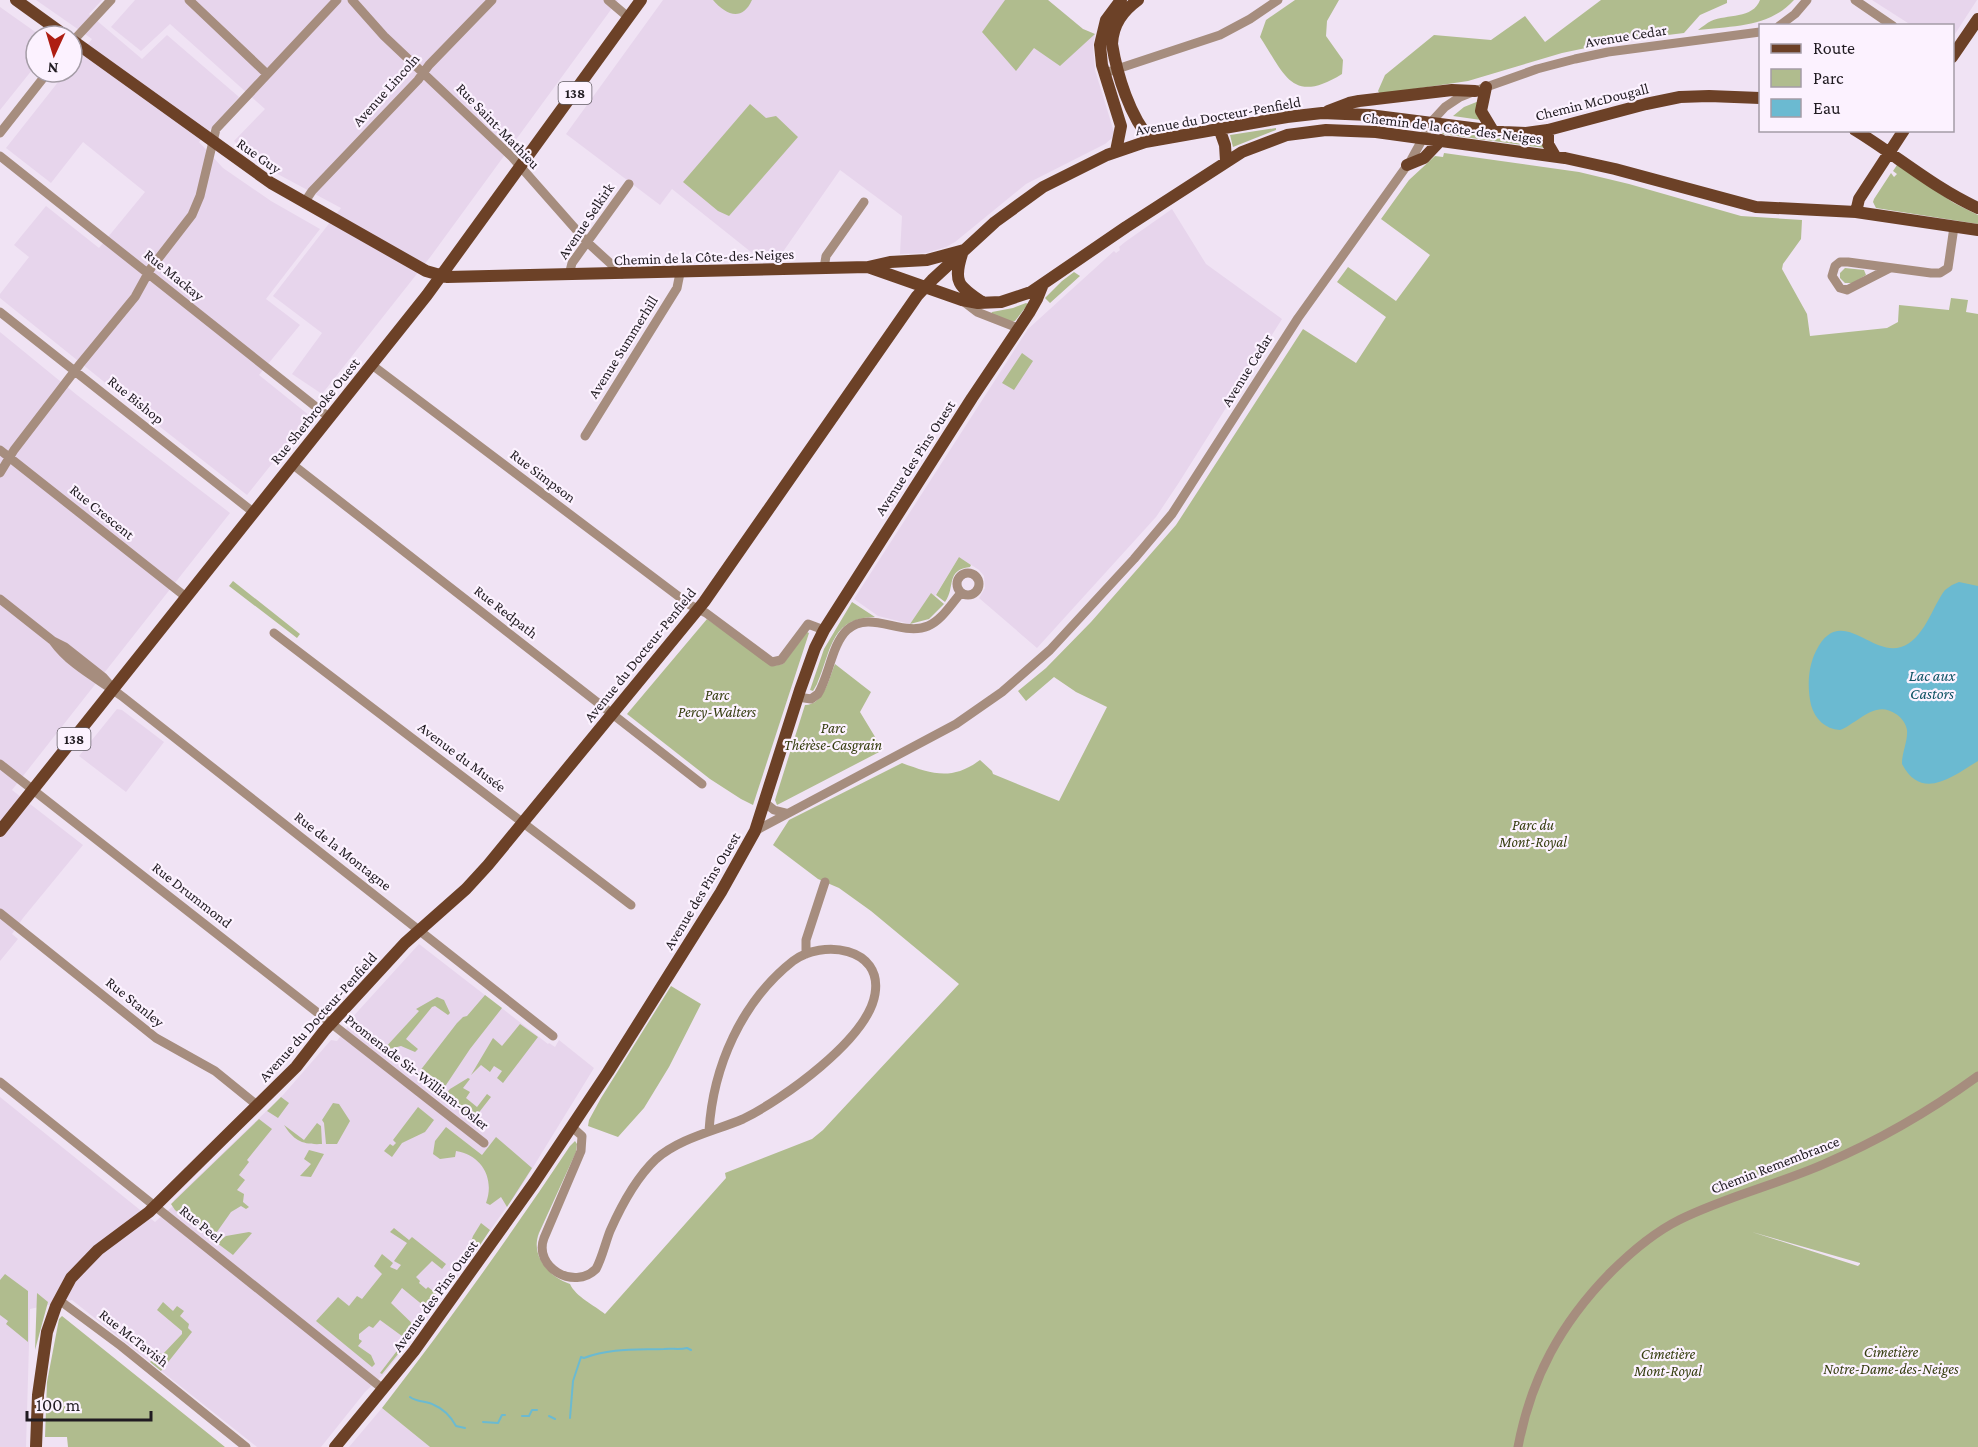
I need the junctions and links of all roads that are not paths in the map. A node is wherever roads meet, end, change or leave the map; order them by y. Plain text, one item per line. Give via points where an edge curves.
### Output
1 (16, 0) edge
2 (111, 0) edge
3 (189, 0) edge
4 (337, 0) edge
5 (352, 0) edge
6 (492, 0) edge
7 (608, 0) edge
8 (641, 0) edge
9 (1121, 0) edge
10 (1138, 0) edge
11 (1278, 0) edge
12 (1807, 0) edge
13 (1855, 0) edge
14 (628, 17) junction
15 (1978, 19) edge
16 (49, 24) edge
17 (1782, 24) edge
18 (1890, 24) edge
19 (84, 27) edge
20 (1759, 32) edge
21 (84, 49) edge
22 (1954, 55) edge
23 (1119, 69) junction
24 (423, 72) junction
25 (1105, 73) junction
26 (267, 74) junction
27 (39, 84) edge
28 (1481, 89) junction
29 (1759, 98) edge
30 (1322, 113) junction
31 (1431, 123) junction
32 (1219, 128) junction
33 (1548, 130) junction
34 (1493, 131) junction
35 (1858, 132) edge
36 (1903, 132) edge
37 (0, 133) edge
38 (1423, 138) junction
39 (1151, 140) junction
40 (1442, 140) junction
41 (212, 141) junction
42 (1116, 151) junction
43 (1890, 152) junction
44 (0, 156) edge
45 (1555, 156) junction
46 (1226, 161) junction
47 (1407, 165) junction
48 (520, 168) junction
49 (629, 184) dead end
50 (864, 202) dead end
51 (304, 203) junction
52 (1978, 208) edge
53 (1856, 212) junction
54 (1954, 227) junction
55 (1978, 230) edge
56 (587, 242) junction
57 (964, 250) junction
58 (868, 267) junction
59 (824, 268) junction
60 (1890, 268) junction
61 (680, 273) junction
62 (148, 274) junction
63 (622, 274) junction
64 (569, 275) junction
65 (442, 276) junction
66 (1043, 282) junction
67 (924, 288) junction
68 (962, 300) junction
69 (984, 303) junction
70 (0, 312) edge
71 (1018, 328) junction
72 (372, 365) junction
73 (75, 371) junction
74 (330, 417) junction
75 (585, 436) dead end
76 (0, 450) edge
77 (10, 458) junction
78 (292, 464) junction
79 (0, 472) edge
80 (253, 512) junction
81 (961, 593) dead end
82 (186, 597) junction
83 (0, 599) edge
84 (698, 609) junction
85 (824, 630) junction
86 (274, 633) dead end
87 (113, 690) junction
88 (798, 697) junction
89 (612, 714) junction
90 (0, 758) edge
91 (0, 764) edge
92 (702, 784) dead end
93 (34, 789) junction
94 (764, 802) junction
95 (786, 813) junction
96 (523, 822) junction
97 (0, 831) edge
98 (755, 831) junction
99 (825, 882) dead end
100 (631, 905) dead end
101 (0, 913) edge
102 (419, 930) junction
103 (806, 954) junction
104 (332, 1024) junction
105 (553, 1036) dead end
106 (1978, 1077) edge
107 (0, 1082) edge
108 (257, 1105) junction
109 (572, 1126) junction
110 (709, 1131) junction
111 (484, 1143) dead end
112 (155, 1206) junction
113 (60, 1300) junction
114 (383, 1389) junction
115 (36, 1447) edge
116 (246, 1447) edge
117 (336, 1447) edge
118 (1516, 1447) edge

1 - 16 main road, Rue Guy
2 - 19 street
3 - 26 street
4 - 26 street
5 - 24 street, Rue Saint-Mathieu
6 - 24 street, Avenue Lincoln
7 - 14 street
8 - 14 main road, Rue Sherbrooke Ouest / 138
9 - 25 main road via 1109,15 1101,36 1100,55
10 - 23 main road via 1123,13 1114,29 1112,44
11 - 23 street via 1220,35
12 - 17 street
13 - 18 street
14 - 48 main road, Rue Sherbrooke Ouest / 138
15 - 22 main road
20 - 28 street, Avenue Cedar via 1582,57
21 - 41 main road, Rue Guy
23 - 25 street
23 - 39 main road via 1134,115
24 - 48 street, Rue Saint-Mathieu
24 - 51 street, Avenue Lincoln
25 - 42 main road via 1121,126
26 - 41 street via 217,127
27 - 37 street
28 - 30 main road via 1349,103
28 - 31 street, Avenue Cedar via 1449,104
28 - 34 main road via 1481,111
29 - 33 main road, Chemin McDougall via 1680,97
30 - 31 main road, Avenue du Docteur-Penfield
30 - 32 main road, Avenue du Docteur-Penfield
31 - 34 main road, Chemin McDougall
31 - 38 street, Avenue Cedar
32 - 39 main road, Avenue du Docteur-Penfield
32 - 46 main road
33 - 34 main road, Chemin McDougall
33 - 45 main road via 1548,144
35 - 43 main road
36 - 43 main road
38 - 40 main road, Chemin de la Côte-des-Neiges
38 - 46 main road, Chemin de la Côte-des-Neiges via 1362,130 1309,131 1271,140
38 - 47 street, Avenue Cedar
39 - 42 main road, Avenue du Docteur-Penfield
40 - 45 main road, Chemin de la Côte-des-Neiges
40 - 47 main road via 1424,158
41 - 51 main road, Rue Guy
41 - 62 street via 197,205
42 - 57 main road, Avenue du Docteur-Penfield via 1035,192
43 - 52 main road
43 - 53 main road via 1859,199
44 - 62 street, Rue Mackay
45 - 53 main road, Chemin de la Côte-des-Neiges via 1626,171 1742,205
46 - 66 main road, Chemin de la Côte-des-Neiges
47 - 95 street, Avenue Cedar via 1298,318 1172,514 1057,642 1024,674 962,721
48 - 56 street, Rue Saint-Mathieu
48 - 65 main road, Rue Sherbrooke Ouest / 138
49 - 56 street, Avenue Selkirk
50 - 59 street via 826,256
51 - 65 main road, Rue Guy via 426,271
53 - 54 main road, Chemin de la Côte-des-Neiges
54 - 55 main road, Chemin de la Côte-des-Neiges
54 - 60 street via 1948,268 1944,271 1935,274
56 - 63 street, Rue Saint-Mathieu
56 - 64 street, Avenue Selkirk via 572,263
57 - 58 main road via 927,260
57 - 67 main road, Avenue du Docteur-Penfield
57 - 69 main road via 957,270 958,281
58 - 59 main road, Chemin de la Côte-des-Neiges
58 - 67 main road, Chemin de la Côte-des-Neiges
59 - 61 main road, Chemin de la Côte-des-Neiges
60 - 60 street via 1844,262 1834,266 1832,278 1847,290
61 - 63 main road, Chemin de la Côte-des-Neiges
61 - 75 street, Avenue Summerhill via 677,288
62 - 73 street via 135,297
62 - 74 street, Rue Mackay
63 - 64 main road, Chemin de la Côte-des-Neiges
64 - 65 main road, Chemin de la Côte-des-Neiges
65 - 72 main road, Rue Sherbrooke Ouest / 138
66 - 69 main road, Chemin de la Côte-des-Neiges via 1018,298
66 - 71 main road, Avenue des Pins Ouest
67 - 68 main road, Chemin de la Côte-des-Neiges
67 - 84 main road, Avenue du Docteur-Penfield
68 - 69 main road, Chemin de la Côte-des-Neiges
68 - 71 street, Chemin de la Côte-des-Neiges via 977,312
70 - 73 street, Rue Bishop
71 - 85 main road, Avenue des Pins Ouest
72 - 74 main road, Rue Sherbrooke Ouest / 138
72 - 84 street, Rue Simpson
73 - 77 street
73 - 80 street, Rue Bishop
74 - 78 main road, Rue Sherbrooke Ouest / 138
76 - 77 street, Rue Crescent
77 - 79 street
77 - 82 street, Rue Crescent
78 - 80 main road, Rue Sherbrooke Ouest / 138
78 - 89 street, Rue Redpath
80 - 82 main road, Rue Sherbrooke Ouest / 138
81 - 88 street via 938,619 926,626 910,629 875,622 850,628 840,641 818,694 811,699
82 - 87 main road, Rue Sherbrooke Ouest / 138
83 - 87 street, Rue de la Montagne via 103,677
84 - 85 street, Rue Simpson via 774,662 781,660 808,624
84 - 89 main road, Avenue du Docteur-Penfield
85 - 88 main road, Avenue des Pins Ouest
86 - 96 street, Avenue du Musée
87 - 93 main road, Rue Sherbrooke Ouest / 138
87 - 102 street, Rue de la Montagne
88 - 94 main road, Avenue des Pins Ouest
89 - 92 street, Rue Redpath
89 - 96 main road, Avenue du Docteur-Penfield
90 - 93 street, Rue Drummond
91 - 93 street, Rue Drummond
93 - 97 main road, Rue Sherbrooke Ouest / 138
93 - 104 street, Rue Drummond
94 - 95 street
94 - 98 main road, Avenue des Pins Ouest
95 - 98 street, Avenue Cedar
96 - 100 street, Avenue du Musée
96 - 102 main road, Avenue du Docteur-Penfield via 474,880
98 - 109 main road, Avenue des Pins Ouest via 717,898
99 - 103 street via 806,939
101 - 108 street, Rue Stanley via 159,1040 215,1071
102 - 104 main road, Avenue du Docteur-Penfield
102 - 105 street, Rue de la Montagne
103 - 110 street via 768,986 734,1035 715,1085
103 - 110 street via 841,949 860,957 875,981 870,1009 851,1036 808,1077 755,1112
104 - 108 main road, Avenue du Docteur-Penfield
104 - 111 street, Promenade Sir-William-Osler
106 - 118 street, Chemin Remembrance via 1871,1142 1677,1221 1627,1256 1591,1292 1554,1344 1533,1392
107 - 112 street, Rue Peel
108 - 112 main road, Avenue du Docteur-Penfield
109 - 110 street via 582,1136 581,1151 542,1248 556,1272 575,1278 596,1269 620,1210 653,1162
109 - 114 main road, Avenue des Pins Ouest via 460,1288
112 - 113 main road, Avenue du Docteur-Penfield via 89,1257 71,1278
112 - 114 street, Rue Peel
113 - 115 main road, Avenue du Docteur-Penfield via 47,1332 41,1363
113 - 116 street, Rue McTavish
114 - 117 main road, Avenue des Pins Ouest

